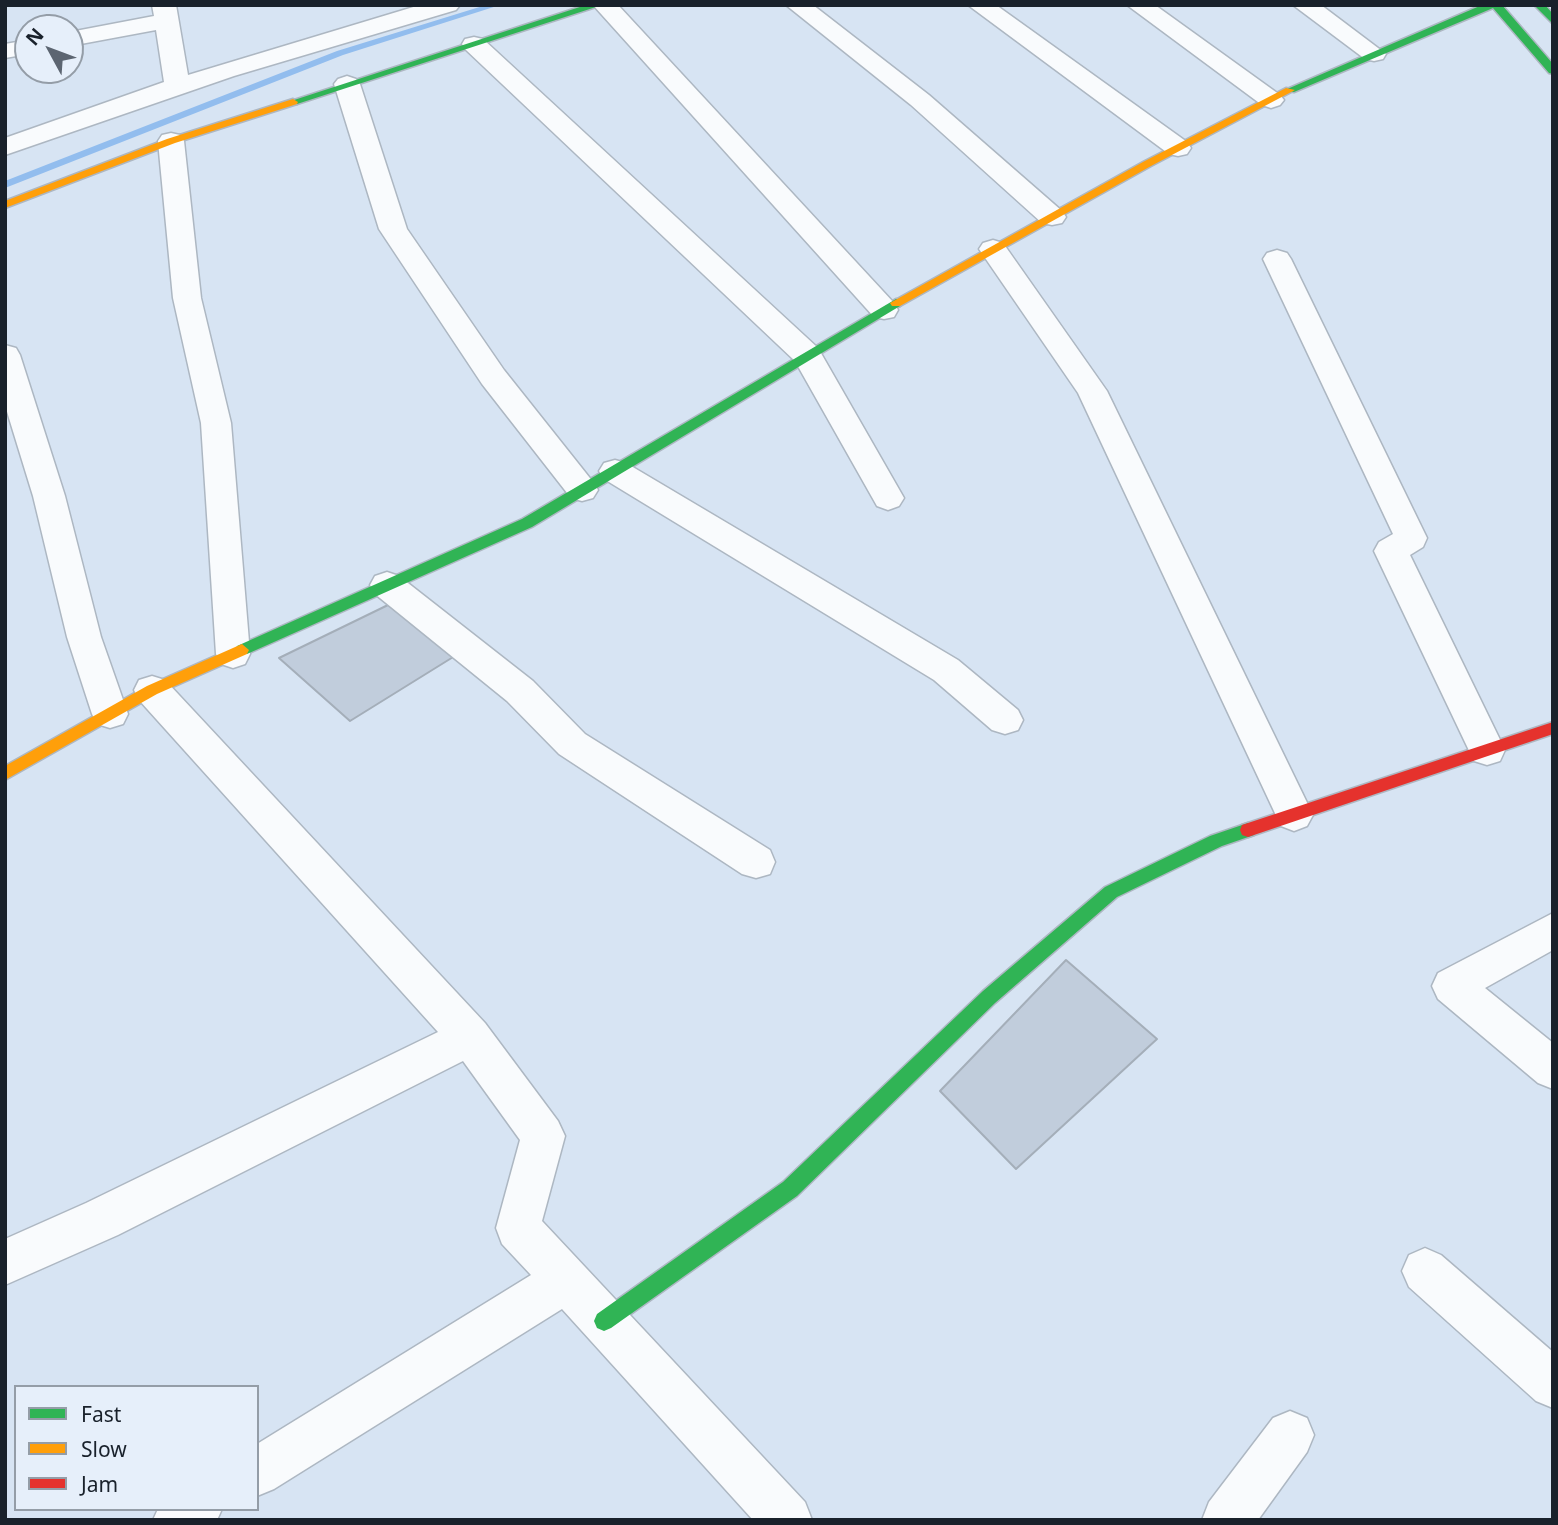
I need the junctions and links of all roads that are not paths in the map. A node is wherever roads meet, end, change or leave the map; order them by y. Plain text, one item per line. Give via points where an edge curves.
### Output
1 (348, 5) edge
2 (448, 5) edge
3 (597, 5) edge
4 (605, 5) edge
5 (798, 5) edge
6 (980, 5) edge
7 (1139, 5) edge
8 (1305, 5) edge
9 (1493, 5) edge
10 (1539, 5) edge
11 (165, 13) edge
12 (1553, 21) edge
13 (356, 30) junction
14 (84, 35) edge
15 (474, 44) junction
16 (1374, 54) junction
17 (1553, 71) edge
18 (347, 84) junction
19 (177, 86) junction
20 (1271, 100) junction
21 (172, 141) junction
22 (5, 147) edge
23 (1178, 148) junction
24 (5, 205) edge
25 (1052, 217) junction
26 (993, 249) junction
27 (1277, 259) dead end
28 (884, 310) junction
29 (5, 355) edge
30 (807, 355) junction
31 (615, 471) junction
32 (582, 490) junction
33 (888, 498) dead end
34 (387, 585) junction
35 (233, 654) junction
36 (152, 690) junction
37 (110, 714) junction
38 (1005, 720) dead end
39 (1553, 728) edge
40 (1487, 750) junction
41 (5, 774) edge
42 (1294, 815) junction
43 (756, 862) dead end
44 (1553, 930) edge
45 (470, 1037) junction
46 (1553, 1069) edge
47 (5, 1262) edge
48 (1425, 1271) dead end
49 (566, 1280) junction
50 (604, 1321) junction
51 (1553, 1384) edge
52 (1290, 1435) dead end
53 (259, 1471) edge
54 (194, 1511) edge
55 (178, 1520) edge
56 (787, 1520) edge
57 (1227, 1520) edge

1 - 13 street
2 - 13 street
3 - 15 main road
4 - 28 street
5 - 25 street via 920,100
6 - 23 street
7 - 20 street
8 - 16 street
9 - 16 main road
9 - 17 main road
10 - 12 main road
11 - 14 street
11 - 19 street
13 - 19 street
15 - 18 main road
15 - 30 street
16 - 20 main road
18 - 21 main road
18 - 32 street via 393,229 493,377
19 - 22 street
20 - 23 main road
21 - 24 main road
21 - 35 street via 187,298 216,423
23 - 25 main road
25 - 26 main road
26 - 28 main road
26 - 42 street via 1092,391
27 - 40 street via 1410,538 1391,551
28 - 30 main road
29 - 37 street
30 - 31 main road
30 - 33 street
31 - 32 main road
31 - 38 street via 946,670
32 - 34 main road via 527,523
34 - 35 main road
34 - 43 street via 520,691 572,744
35 - 36 main road
36 - 37 main road
36 - 45 street
37 - 41 main road
39 - 40 main road
40 - 42 main road
42 - 50 main road via 1216,841 1111,892 989,997 790,1189
44 - 46 street via 1452,986
45 - 47 street via 102,1219
45 - 49 street via 543,1136 518,1228
48 - 51 street
49 - 50 street
49 - 53 street
50 - 56 street
52 - 57 street
54 - 55 street

